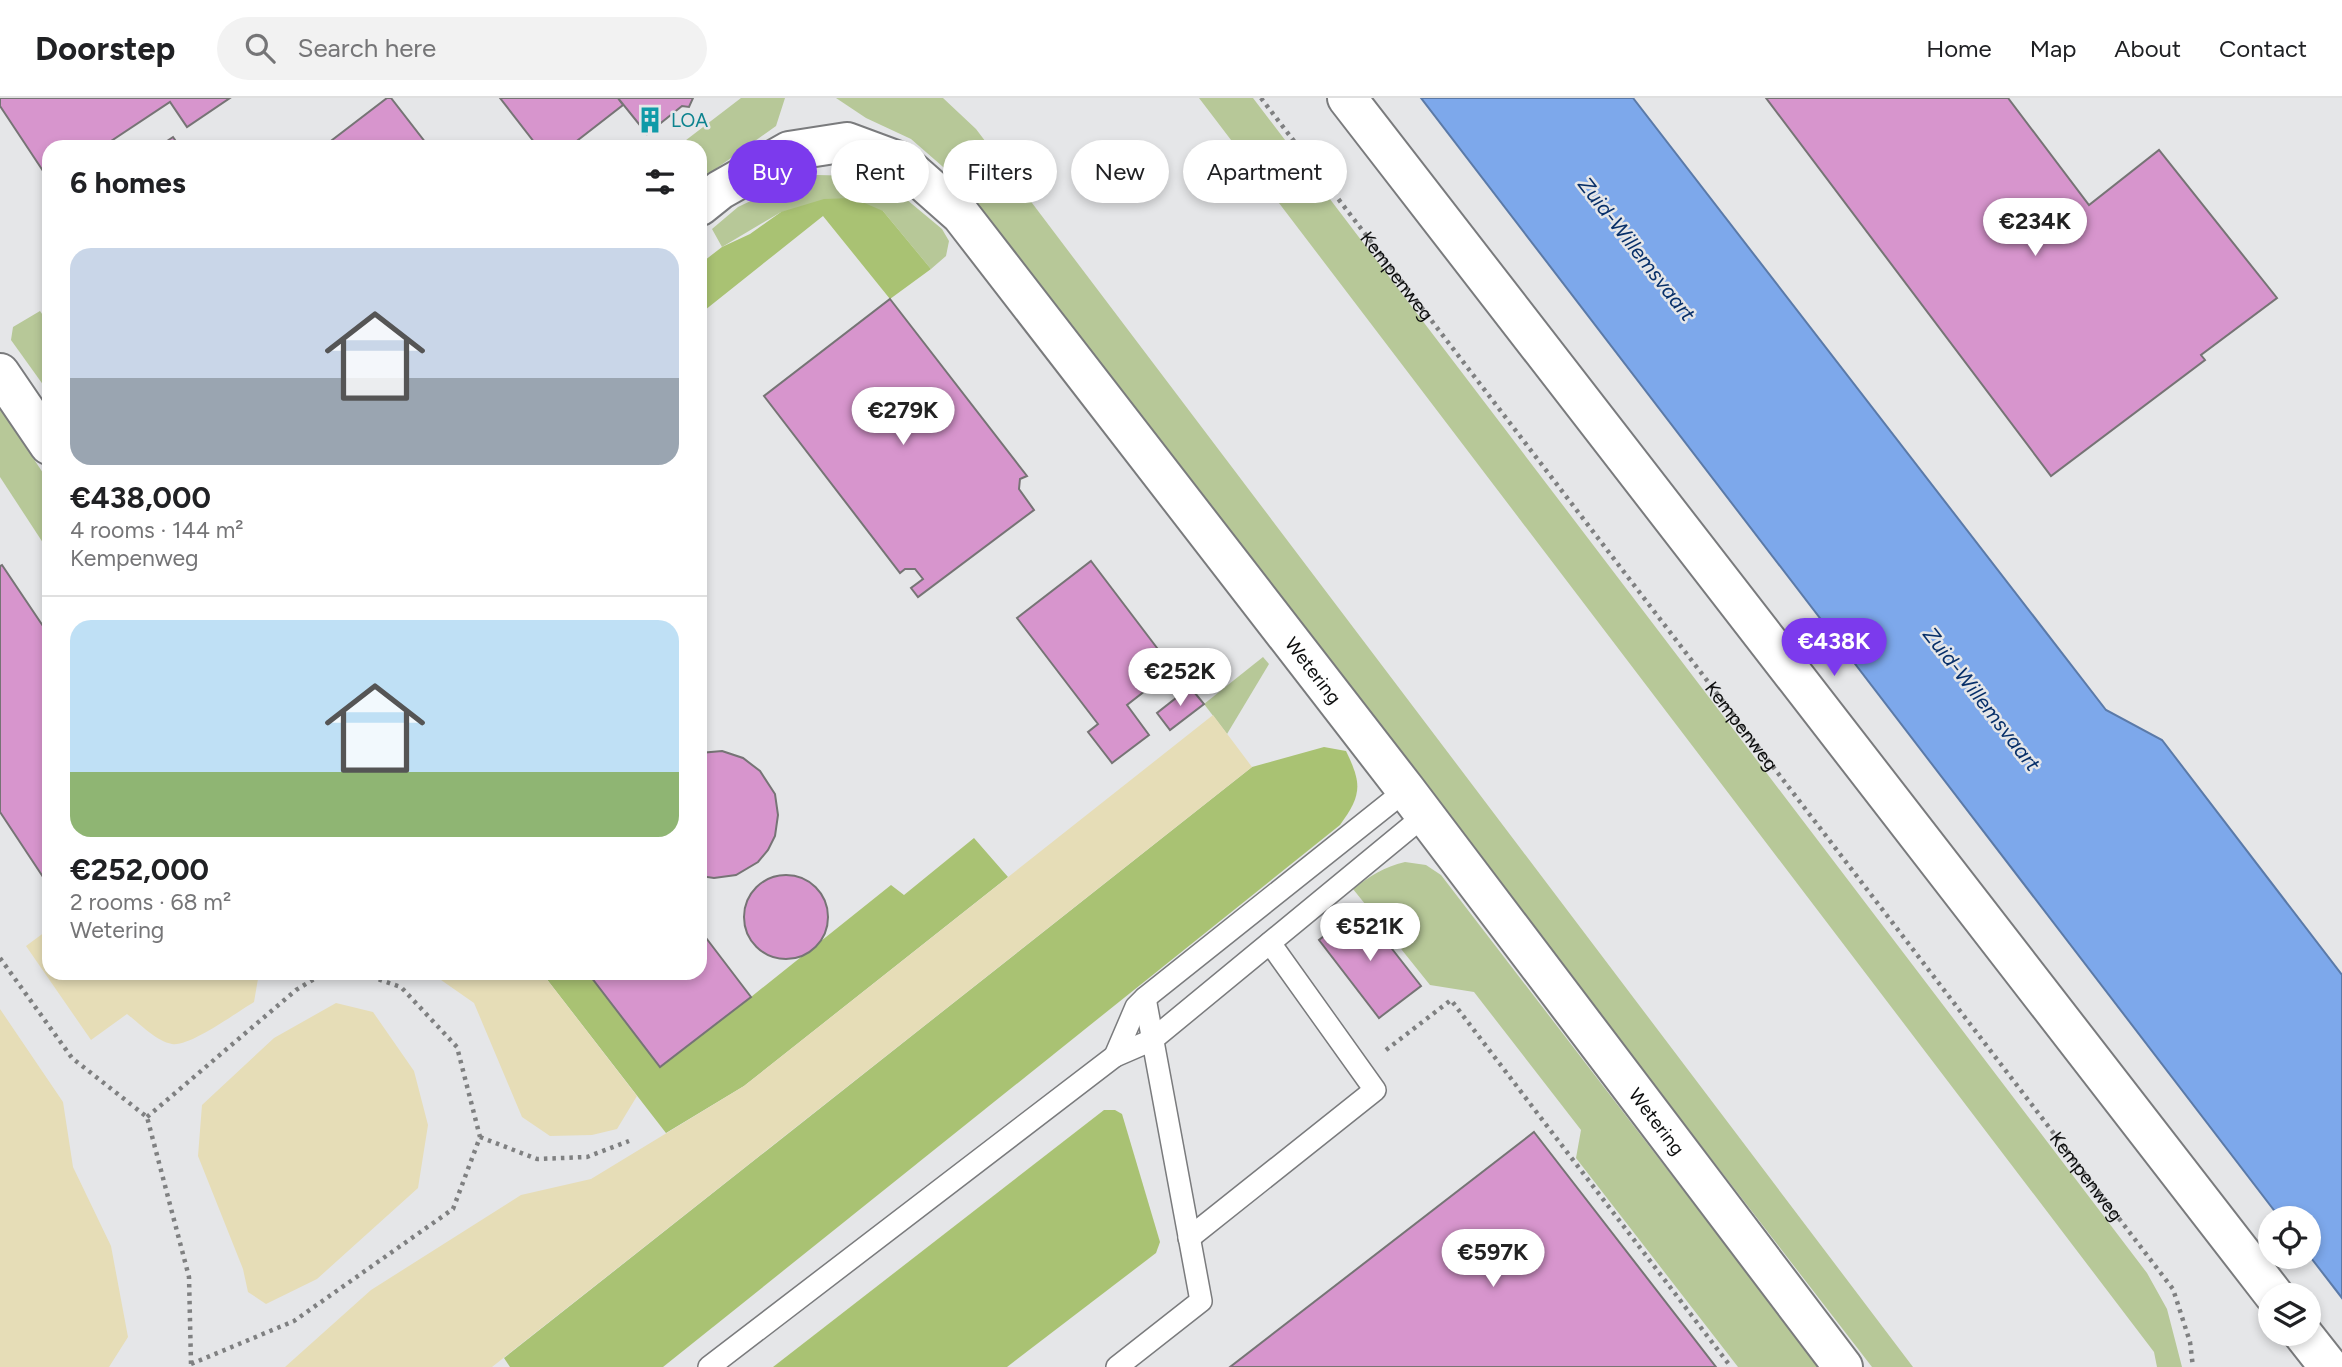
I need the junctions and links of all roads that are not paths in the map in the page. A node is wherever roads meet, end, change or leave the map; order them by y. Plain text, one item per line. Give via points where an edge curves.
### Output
1 (1347, 98) edge
2 (707, 200) edge
3 (0, 373) edge
4 (42, 435) edge
5 (1416, 802) junction
6 (1270, 943) junction
7 (1145, 998) junction
8 (1152, 1040) junction
9 (1115, 1056) junction
10 (1189, 1238) junction
11 (2265, 1283) edge
12 (2312, 1346) edge
13 (709, 1367) edge
14 (1117, 1367) edge
15 (1843, 1367) edge
16 (2329, 1367) edge

1 - 11 street
2 - 5 street, Wetering via 789,151 847,142 901,162 961,215
3 - 4 street
5 - 6 lane
5 - 7 lane
5 - 15 street, Wetering
6 - 8 lane
6 - 10 lane via 1375,1090
7 - 8 lane
7 - 9 lane via 1136,1007
8 - 9 lane
8 - 10 lane
9 - 13 lane
10 - 14 lane via 1201,1301
12 - 16 street

